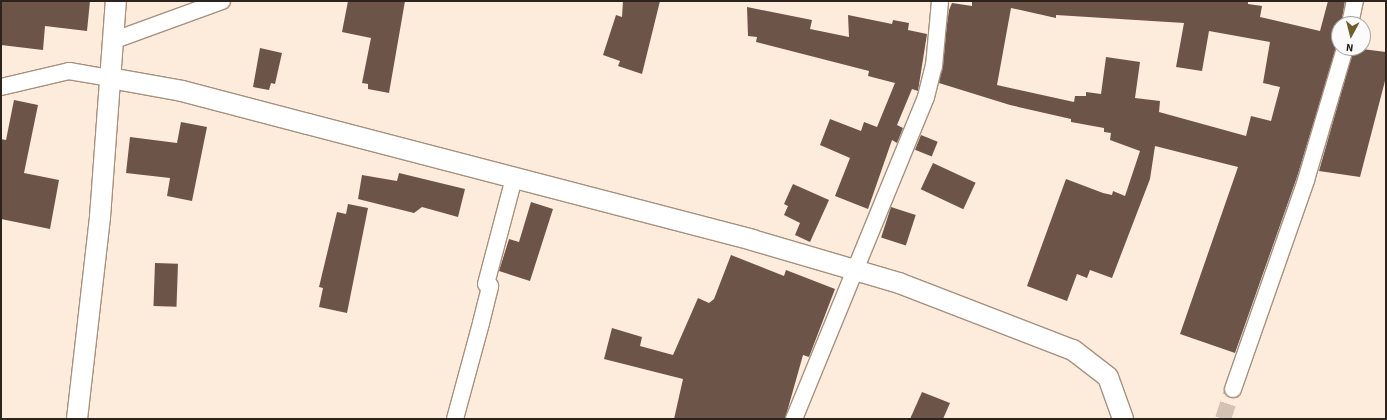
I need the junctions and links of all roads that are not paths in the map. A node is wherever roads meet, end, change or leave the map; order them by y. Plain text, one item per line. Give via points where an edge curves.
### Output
1 (116, 1) edge
2 (222, 1) edge
3 (940, 1) edge
4 (1355, 1) edge
5 (1352, 16) edge
6 (112, 41) junction
7 (1343, 56) edge
8 (110, 78) junction
9 (1, 87) edge
10 (514, 178) junction
11 (854, 268) junction
12 (1233, 389) tunnel mouth
13 (77, 419) edge
14 (455, 419) edge
15 (794, 419) edge
16 (1123, 419) edge

1 - 6 street
2 - 6 street
3 - 11 street via 934,66 926,97
4 - 5 street
6 - 8 street
7 - 12 street via 1306,180
8 - 9 street via 69,71
8 - 10 street via 182,91
8 - 13 street via 100,217
10 - 11 street
10 - 14 street via 486,284 490,286 481,324
11 - 15 street
11 - 16 street via 1073,350 1108,377

